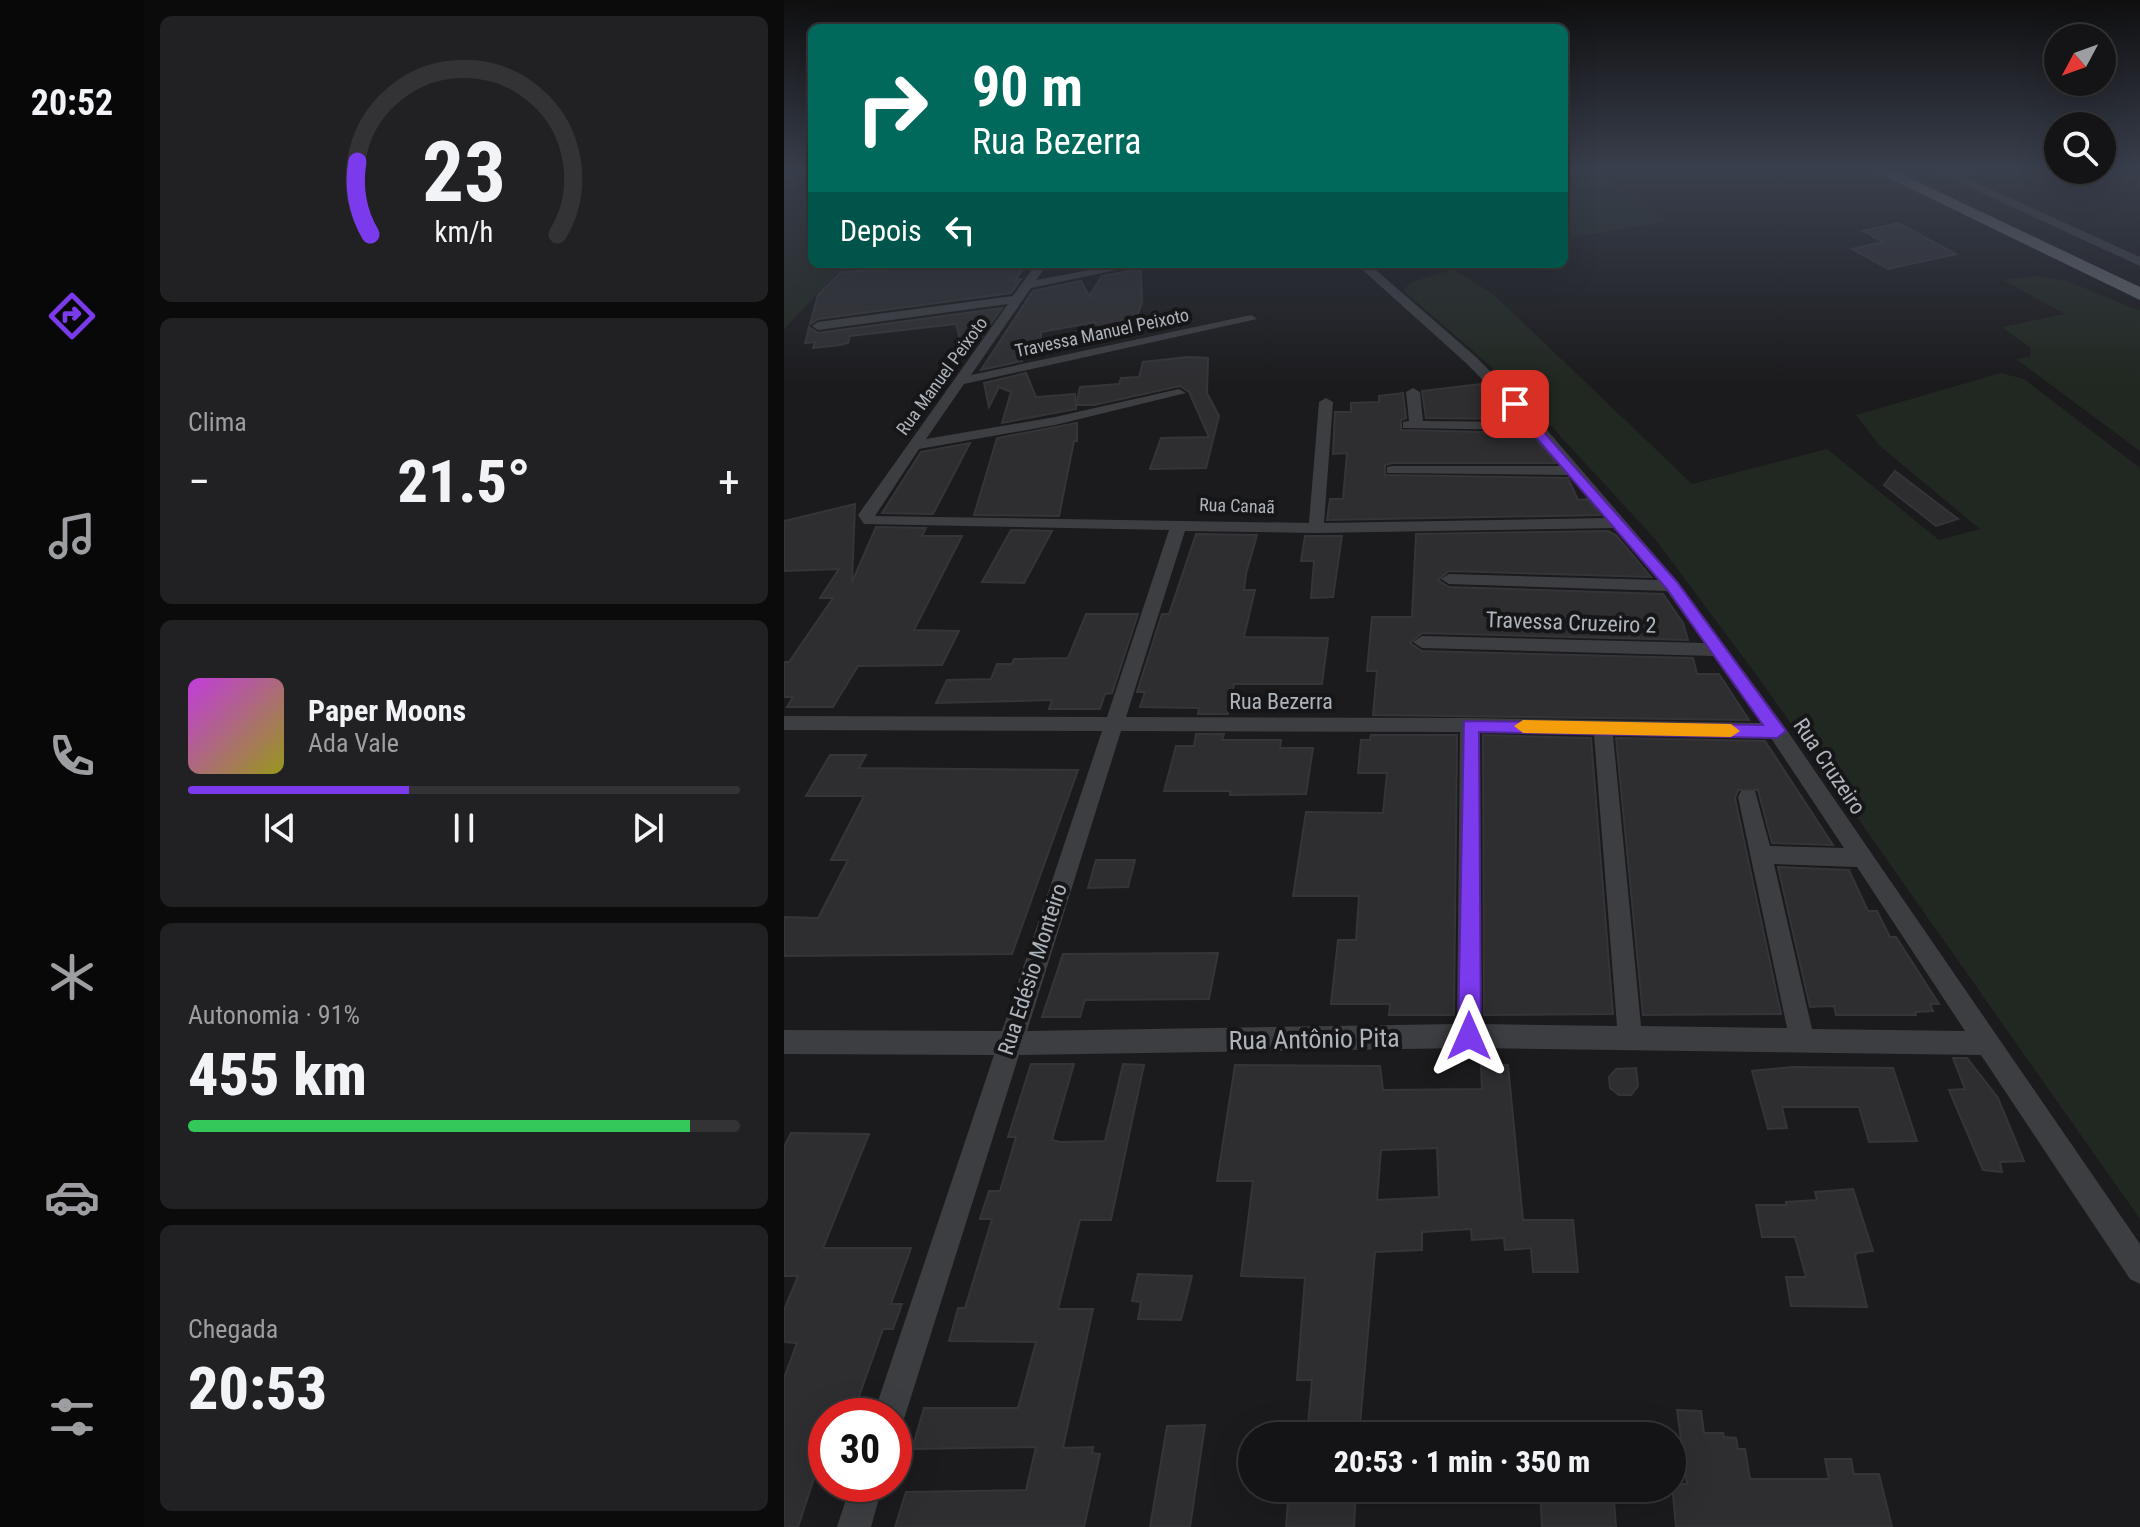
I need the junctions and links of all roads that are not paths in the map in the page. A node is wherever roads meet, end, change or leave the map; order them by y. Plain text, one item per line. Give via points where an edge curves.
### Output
1 (2031, 242) edge
2 (2057, 242) edge
3 (2097, 242) edge
4 (2140, 262) edge
5 (1040, 268) edge
6 (1118, 268) edge
7 (1367, 268) edge
8 (2140, 281) edge
9 (1029, 285) junction
10 (2140, 294) edge
11 (1020, 299) junction
12 (1251, 319) dead end
13 (818, 326) dead end
14 (961, 381) junction
15 (1413, 392) dead end
16 (1179, 393) dead end
17 (1326, 402) dead end
18 (1536, 426) junction
19 (912, 446) junction
20 (1392, 470) dead end
21 (1576, 471) junction
22 (871, 508) joint
23 (1619, 523) junction
24 (1179, 524) junction
25 (1316, 528) junction
26 (1449, 579) dead end
27 (1672, 586) junction
28 (1422, 642) dead end
29 (1718, 650) junction
30 (784, 723) edge
31 (1112, 724) junction
32 (1470, 725) junction
33 (1603, 728) junction
34 (1777, 731) junction
35 (1748, 797) dead end
36 (1761, 855) junction
37 (1864, 858) junction
38 (1469, 1036) junction
39 (1630, 1038) junction
40 (1802, 1040) junction
41 (784, 1042) edge
42 (1008, 1043) junction
43 (1989, 1043) junction
44 (2140, 1269) edge
45 (895, 1398) edge
46 (862, 1502) edge
47 (854, 1527) edge

1 - 10 highway
2 - 8 highway
3 - 4 street
5 - 9 street, Rua Manuel Peixoto
6 - 9 street
7 - 18 street, Rua Cruzeiro
9 - 11 street, Rua Manuel Peixoto
11 - 13 street
11 - 14 street, Rua Manuel Peixoto
12 - 14 street, Travessa Manuel Peixoto
14 - 19 street, Rua Manuel Peixoto
15 - 18 street via 1412,426
16 - 19 street
17 - 25 street
18 - 21 street, Rua Cruzeiro
19 - 22 street, Rua Manuel Peixoto
20 - 21 street
21 - 23 street, Rua Cruzeiro
22 - 24 street, Rua Canaã via 867,519 881,523
23 - 25 street, Rua Canaã
23 - 27 street, Rua Cruzeiro
24 - 25 street, Rua Canaã
24 - 31 street, Rua Edésio Monteiro
26 - 27 street
27 - 29 street, Rua Cruzeiro
28 - 29 street, Travessa Cruzeiro 2
29 - 34 street, Rua Cruzeiro
30 - 31 street, Rua Bezerra
31 - 32 street, Rua Bezerra
31 - 42 street, Rua Edésio Monteiro
32 - 33 street, Rua Bezerra
32 - 38 street
33 - 34 street, Rua Bezerra
33 - 39 street
34 - 37 street, Rua Cruzeiro
35 - 36 street
36 - 37 street
36 - 40 street
37 - 43 street, Rua Cruzeiro
38 - 39 street, Rua Antônio Pita
38 - 42 street, Rua Antônio Pita
39 - 40 street, Rua Antônio Pita
40 - 43 street, Rua Antônio Pita
41 - 42 street, Rua Antônio Pita
42 - 45 street, Rua Edésio Monteiro
43 - 44 street, Rua Cruzeiro
46 - 47 street

